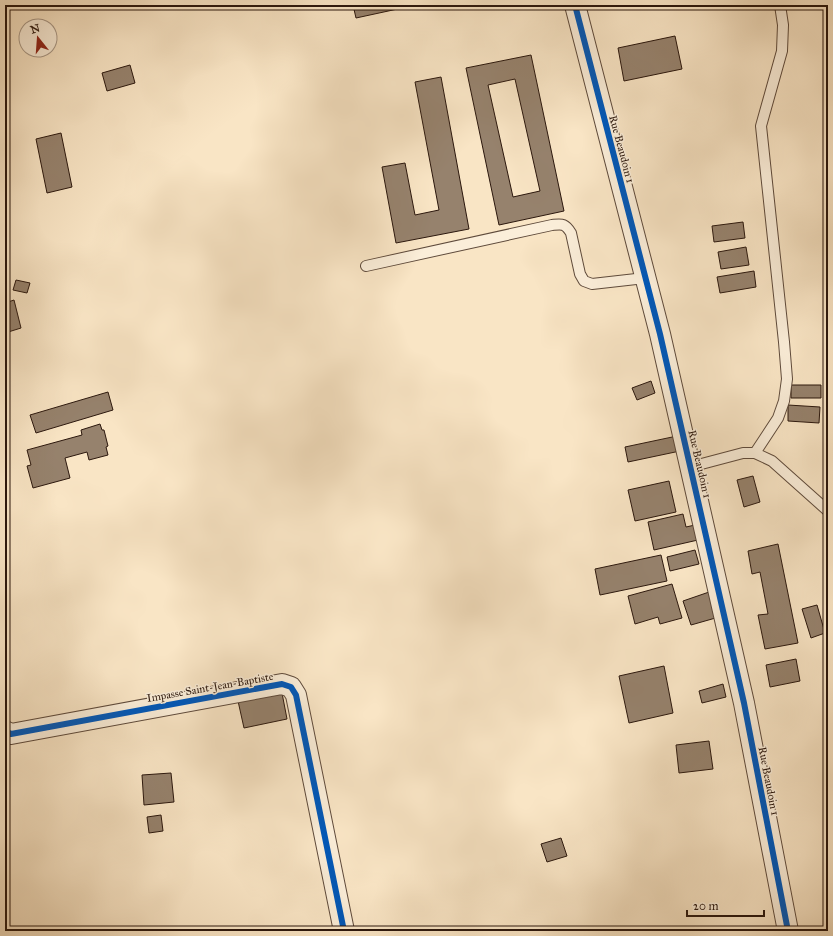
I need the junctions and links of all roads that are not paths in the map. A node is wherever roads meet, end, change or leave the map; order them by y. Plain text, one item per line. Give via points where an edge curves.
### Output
1 (575, 5) edge
2 (780, 5) edge
3 (366, 266) dead end
4 (646, 278) junction
5 (756, 453) junction
6 (690, 467) junction
7 (828, 511) edge
8 (5, 731) edge
9 (344, 931) edge
10 (788, 931) edge

1 - 4 street, Rue Beaudoin 1
2 - 5 lane via 783,24 782,51 761,126 787,379 784,401 778,418
3 - 4 lane via 562,224 571,233 580,274 584,281 592,284
4 - 6 street, Rue Beaudoin 1
5 - 6 lane via 743,453
5 - 7 lane via 772,461
6 - 10 street, Rue Beaudoin 1 via 744,703
8 - 9 street, Impasse Saint-Jean-Baptiste via 11,734 282,684 291,687 296,695

